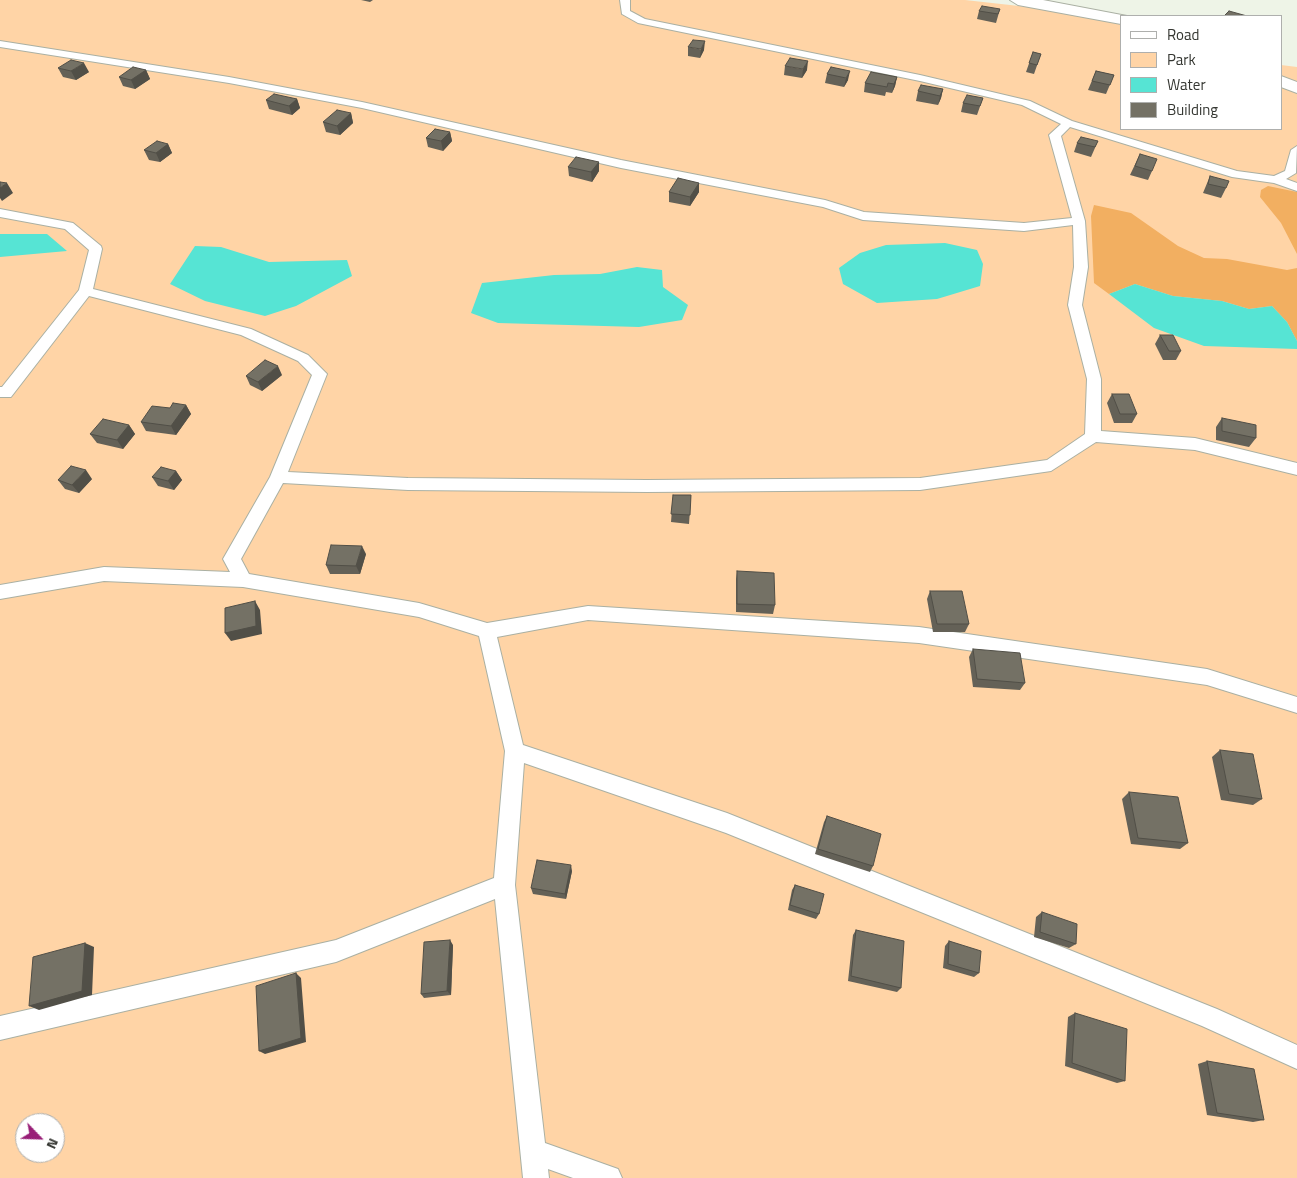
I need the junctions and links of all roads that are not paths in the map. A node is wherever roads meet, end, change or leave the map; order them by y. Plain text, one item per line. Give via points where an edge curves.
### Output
1 (626, 0) edge
2 (1018, 0) edge
3 (1120, 20) edge
4 (0, 44) edge
5 (1282, 82) edge
6 (1297, 88) edge
7 (1068, 123) junction
8 (1297, 150) edge
9 (1276, 180) junction
10 (1297, 187) edge
11 (0, 213) edge
12 (1078, 222) junction
13 (86, 291) junction
14 (0, 392) edge
15 (1092, 436) junction
16 (1297, 470) edge
17 (278, 477) junction
18 (243, 580) junction
19 (0, 592) edge
20 (487, 631) junction
21 (1297, 705) edge
22 (515, 751) junction
23 (504, 885) junction
24 (0, 1028) edge
25 (1297, 1057) edge
26 (534, 1152) junction
27 (536, 1178) edge
28 (608, 1178) edge

1 - 7 lane via 625,12 642,21 1026,103
2 - 3 street
4 - 12 lane via 230,80 362,105 621,164 825,204 863,216 1024,227
5 - 6 street
7 - 9 lane via 1236,174
7 - 12 lane via 1056,135
8 - 9 lane via 1290,173
9 - 10 lane
11 - 13 lane via 70,226 96,249
12 - 15 lane via 1081,267 1075,305 1094,379
13 - 14 lane via 6,393
13 - 17 lane via 246,332 303,358 320,374
15 - 16 lane via 1195,444
15 - 17 lane via 1051,465 920,484 418,484
17 - 18 lane via 232,558
18 - 19 lane via 104,574
18 - 20 lane via 419,610
20 - 21 lane via 588,613 919,635 1207,677
20 - 22 lane
22 - 23 lane
22 - 25 lane via 727,823 1209,1017
23 - 24 lane via 336,951
23 - 26 lane
26 - 27 lane
26 - 28 lane

